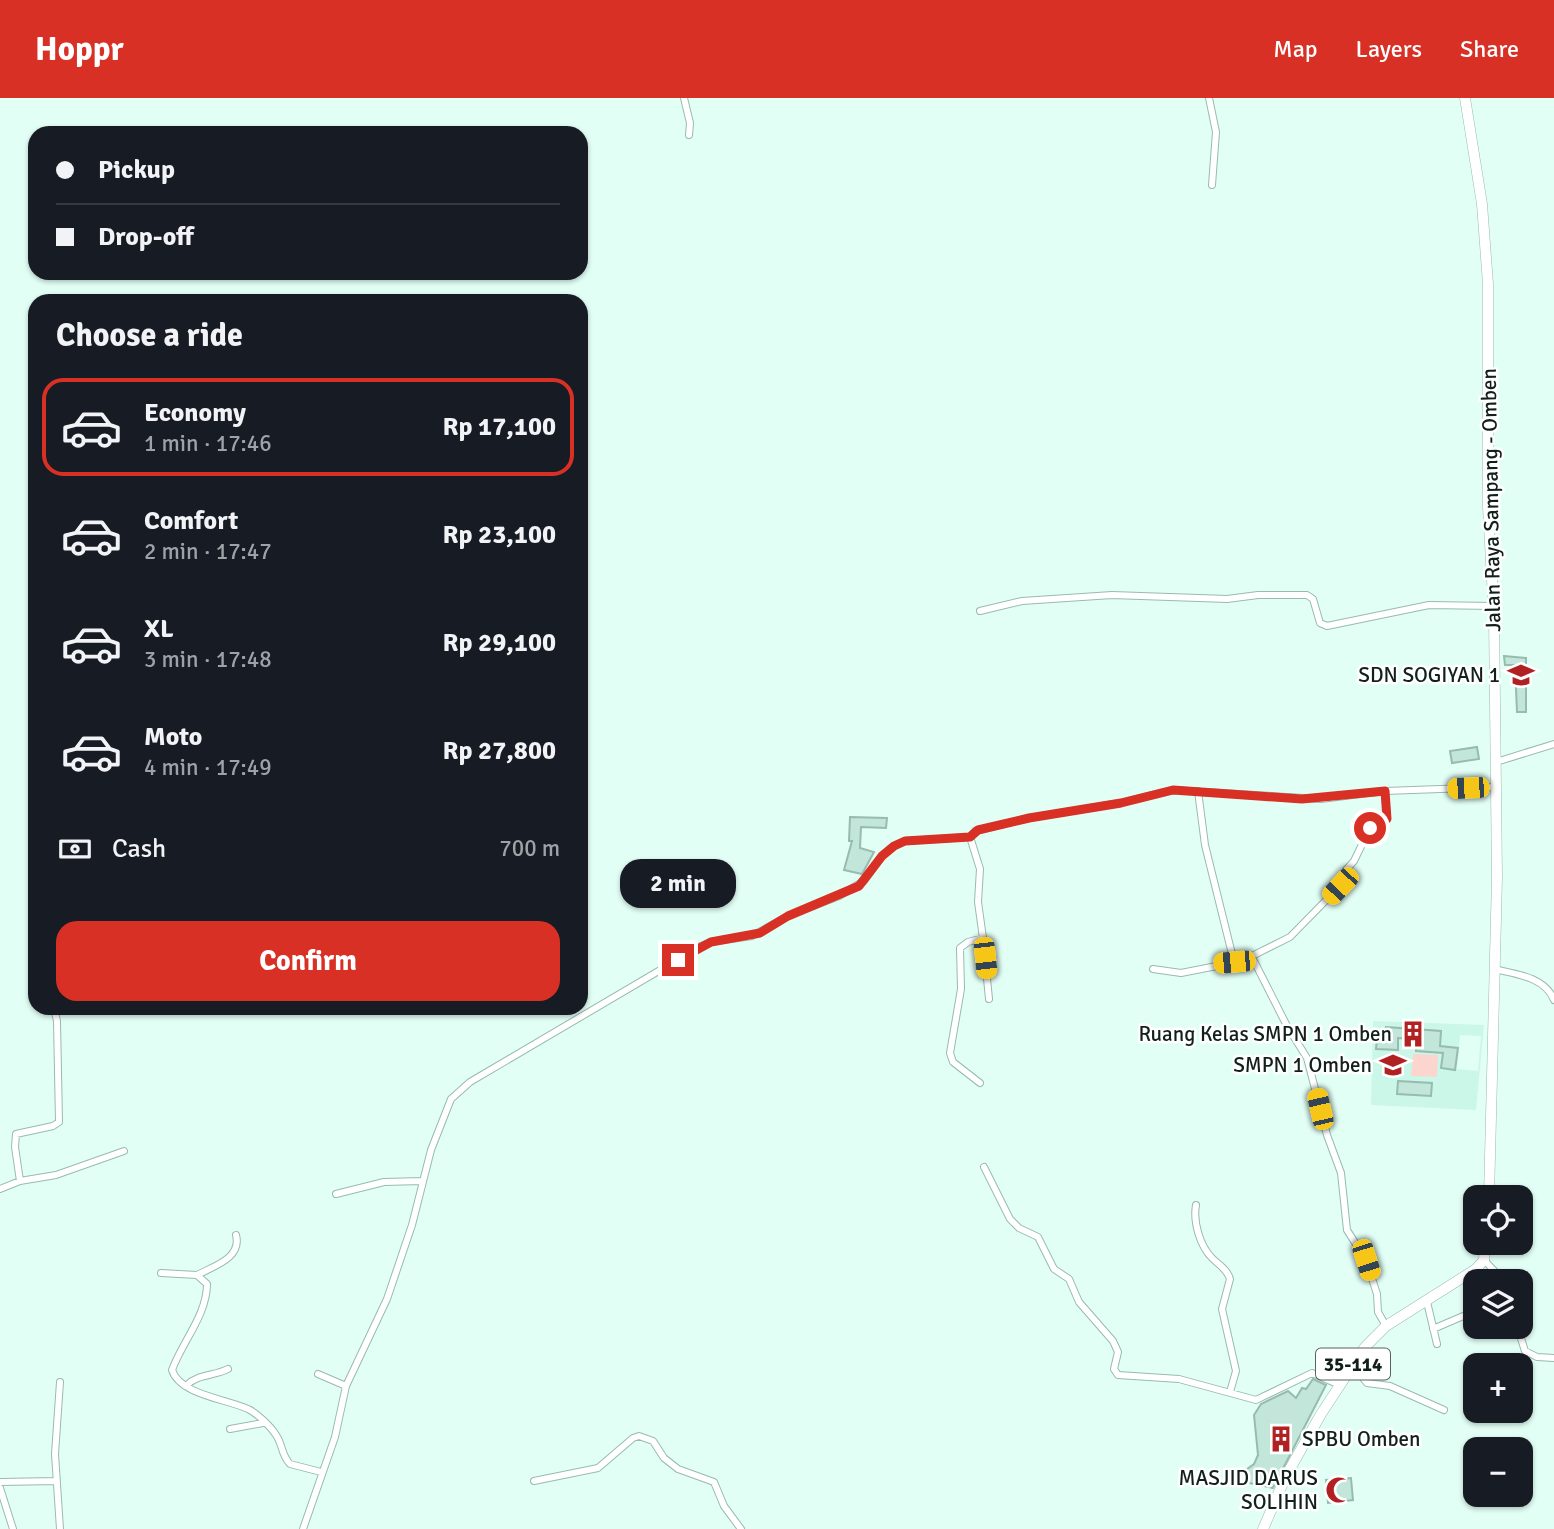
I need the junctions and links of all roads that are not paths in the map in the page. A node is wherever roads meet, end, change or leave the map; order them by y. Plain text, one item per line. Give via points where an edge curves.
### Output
1 (684, 98) edge
2 (1209, 98) edge
3 (1465, 98) edge
4 (689, 135) dead end
5 (1212, 185) dead end
6 (1493, 606) junction
7 (981, 611) dead end
8 (1554, 744) edge
9 (1496, 762) junction
10 (1496, 787) junction
11 (1198, 790) junction
12 (1385, 791) junction
13 (970, 837) junction
14 (983, 938) junction
15 (1252, 957) junction
16 (1234, 962) junction
17 (1153, 969) dead end
18 (1494, 969) junction
19 (989, 999) dead end
20 (1554, 1000) edge
21 (588, 1013) edge
22 (56, 1015) edge
23 (584, 1015) edge
24 (980, 1083) dead end
25 (124, 1151) dead end
26 (984, 1167) dead end
27 (20, 1181) junction
28 (422, 1181) junction
29 (1489, 1185) edge
30 (0, 1189) edge
31 (335, 1194) dead end
32 (1196, 1205) dead end
33 (236, 1235) dead end
34 (1484, 1255) edge
35 (1484, 1260) junction
36 (1493, 1269) edge
37 (161, 1273) dead end
38 (197, 1275) junction
39 (1427, 1302) junction
40 (1463, 1316) edge
41 (1386, 1326) junction
42 (1433, 1329) junction
43 (1520, 1339) edge
44 (1437, 1344) dead end
45 (1554, 1358) edge
46 (1352, 1365) junction
47 (228, 1369) dead end
48 (318, 1374) dead end
49 (60, 1382) dead end
50 (187, 1385) junction
51 (346, 1385) junction
52 (1340, 1385) junction
53 (1230, 1392) junction
54 (1444, 1410) dead end
55 (263, 1423) junction
56 (230, 1429) dead end
57 (321, 1472) junction
58 (55, 1481) junction
59 (534, 1481) dead end
60 (0, 1482) edge
61 (0, 1488) edge
62 (13, 1529) edge
63 (60, 1529) edge
64 (303, 1529) edge
65 (741, 1529) edge
66 (1264, 1529) edge

1 - 4 street
2 - 5 street via 1216,132
3 - 6 main road, Jalan Raya Sampang - Omben via 1487,253
6 - 7 street via 1429,605 1327,626 1320,623 1307,594 1227,599 1112,594 1023,601
6 - 9 main road, Jalan Raya Sampang - Omben
8 - 9 street
9 - 10 main road, Jalan Raya Sampang - Omben
10 - 12 street
10 - 18 main road, Jalan Raya Sampang - Omben
11 - 12 street via 1302,799
11 - 13 street via 1173,790 1029,818 978,830
11 - 16 street via 1205,845
12 - 15 street via 1387,819 1368,830 1342,884 1299,930
13 - 14 street via 980,869
13 - 21 street via 905,841 894,846 859,886 760,933 701,946
14 - 19 street
14 - 24 street via 960,948 961,989 950,1054 953,1062
15 - 16 street
15 - 41 street via 1307,1058 1341,1172 1347,1230 1366,1260 1378,1312
16 - 17 street via 1181,974
18 - 20 street via 1537,982 1548,988
18 - 29 main road, Jalan Raya Sampang - Omben
22 - 27 street via 59,1122 16,1133
23 - 28 street via 456,1093 446,1108
25 - 27 street via 56,1175
26 - 53 street via 1010,1219 1038,1237 1056,1271 1069,1279 1079,1302 1112,1341 1118,1352 1114,1370 1118,1375 1179,1379
27 - 30 street
28 - 31 street via 384,1182
28 - 51 street via 387,1298
32 - 53 street via 1203,1245 1230,1279 1222,1309 1236,1371
33 - 38 street via 234,1254
34 - 35 main road
35 - 36 street
35 - 39 main road, 35-114 via 1466,1278
37 - 38 street
38 - 50 street via 207,1284 204,1301 172,1370
39 - 41 main road, 35-114
39 - 42 street
40 - 42 street
41 - 46 main road, 35-114
42 - 44 street
43 - 45 street via 1530,1354
46 - 52 main road, 35-114
46 - 54 street via 1367,1383 1390,1386
47 - 50 street
48 - 51 street
49 - 58 street
50 - 55 street via 251,1410
51 - 57 street via 335,1437
52 - 53 street via 1312,1373 1256,1400
52 - 66 main road, 35-114 via 1286,1476
55 - 56 street
55 - 57 street via 277,1436 290,1464
57 - 64 street
58 - 60 street
58 - 63 street
59 - 65 street via 598,1468 633,1438 645,1436 678,1469 714,1482
61 - 62 street

